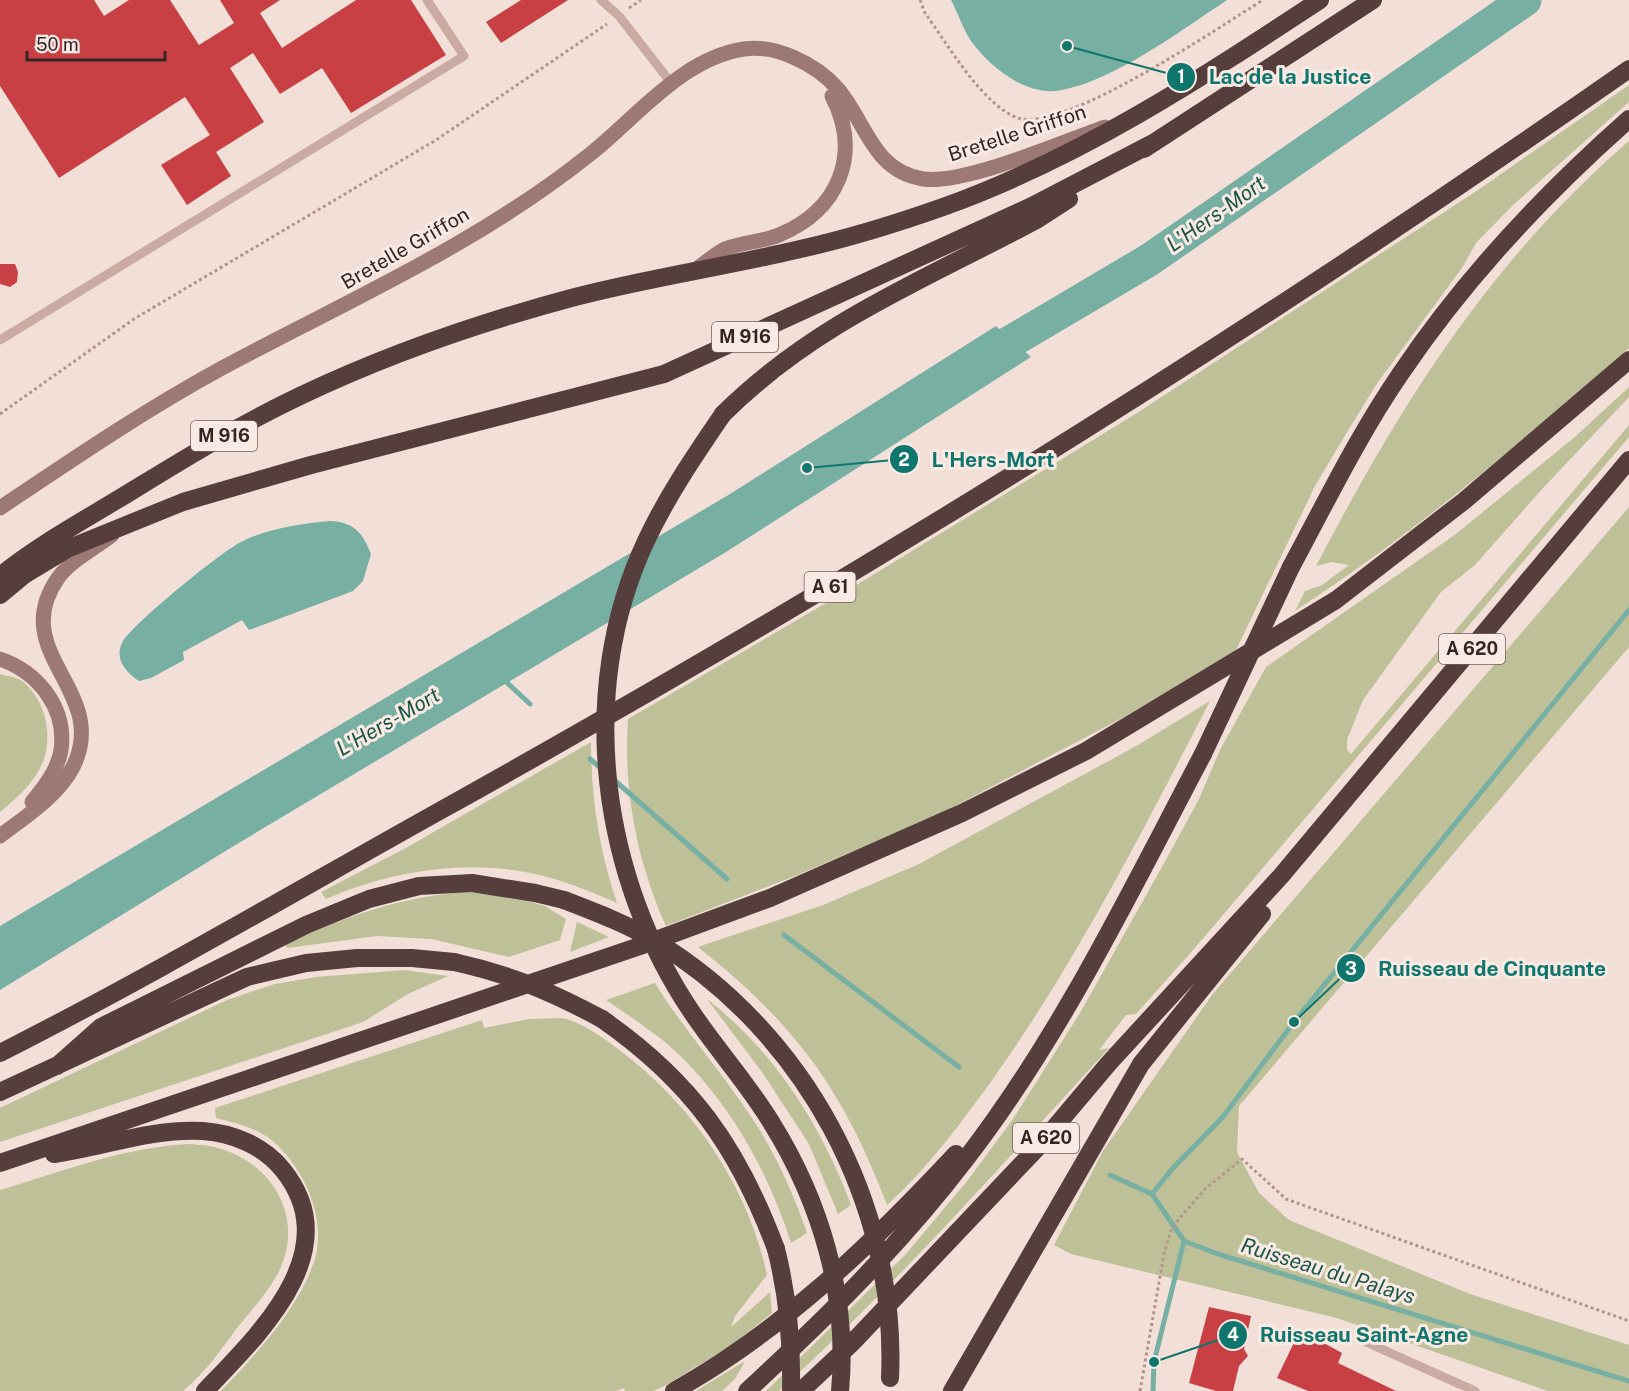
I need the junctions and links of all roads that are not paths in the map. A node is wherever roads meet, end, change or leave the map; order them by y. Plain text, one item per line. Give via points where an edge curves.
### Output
1 (427, 0) edge
2 (601, 0) edge
3 (1320, 0) edge
4 (1373, 0) edge
5 (1629, 69) edge
6 (821, 74) junction
7 (672, 84) junction
8 (1130, 118) junction
9 (1629, 119) edge
10 (1155, 142) junction
11 (691, 273) junction
12 (0, 340) edge
13 (1629, 360) edge
14 (1629, 460) edge
15 (0, 508) edge
16 (116, 531) junction
17 (0, 576) edge
18 (0, 595) edge
19 (0, 659) edge
20 (13, 826) junction
21 (0, 836) edge
22 (1281, 876) junction
23 (0, 1053) edge
24 (57, 1066) junction
25 (0, 1092) edge
26 (1007, 1099) junction
27 (2, 1162) edge
28 (1366, 1342) dead end
29 (889, 1384) edge
30 (205, 1391) edge
31 (674, 1391) edge
32 (747, 1391) edge
33 (791, 1391) edge
34 (801, 1391) edge
35 (840, 1391) edge
36 (952, 1391) edge
37 (1475, 1391) edge

1 - 12 lane via 464,56
2 - 7 lane via 619,16
3 - 8 highway via 1198,81
4 - 10 highway
5 - 23 highway, A 61 via 1239,331 850,575 147,978
6 - 7 main road, Bretelle Griffon via 772,50 747,48 702,62
6 - 8 main road, Bretelle Griffon via 838,89 880,157 897,170 923,179 947,179 977,172
6 - 11 main road via 841,113 845,137 844,165 836,188 804,222 778,235 724,249
7 - 15 main road, Bretelle Griffon via 589,155 472,235 362,298 181,390
8 - 11 highway, M 916 via 1041,166 942,207 801,250
9 - 26 highway, A 620, bridge via 1568,173 1454,299 1400,374 1291,567 1203,754 1110,931 1060,1019
10 - 16 highway, M 916 via 1032,206 664,374 301,468 183,502
10 - 35 highway, bridge via 1038,219 843,320 774,367 723,414 684,471 645,543 615,642 608,692 607,771 619,850 654,950 692,1013 770,1120 816,1215 827,1248 839,1313
11 - 17 highway, M 916 via 578,296 464,329 390,356 299,396 213,441 65,531
13 - 27 highway via 1464,501 1336,600 1086,751 770,898 640,946
14 - 22 highway, A 620
16 - 18 highway, M 916 via 68,549 24,574
16 - 20 main road via 58,577 49,597 43,623 45,642 80,711 81,738 73,766 57,790
19 - 20 main road via 25,669 46,689 59,717 61,751 49,781
20 - 21 main road
22 - 34 highway, A 620 via 1108,1063 1039,1146 852,1343
22 - 36 highway via 1270,904 1141,1064
24 - 25 highway
24 - 29 highway, bridge via 100,1027 306,924 369,899 419,886 462,883 564,900 654,941 681,959 732,999 806,1084 843,1147 868,1216 885,1291 891,1350
24 - 33 highway, bridge via 247,977 306,963 412,958 454,962 530,983 602,1018 634,1041 693,1097 743,1172 776,1249 788,1310
26 - 31 highway via 821,1288 719,1366
26 - 32 highway, A 620 via 966,1159 894,1246 827,1317
27 - 30 highway via 151,1135 201,1131 243,1140 278,1164 290,1179 304,1214 307,1231 302,1263 280,1304
28 - 37 lane

